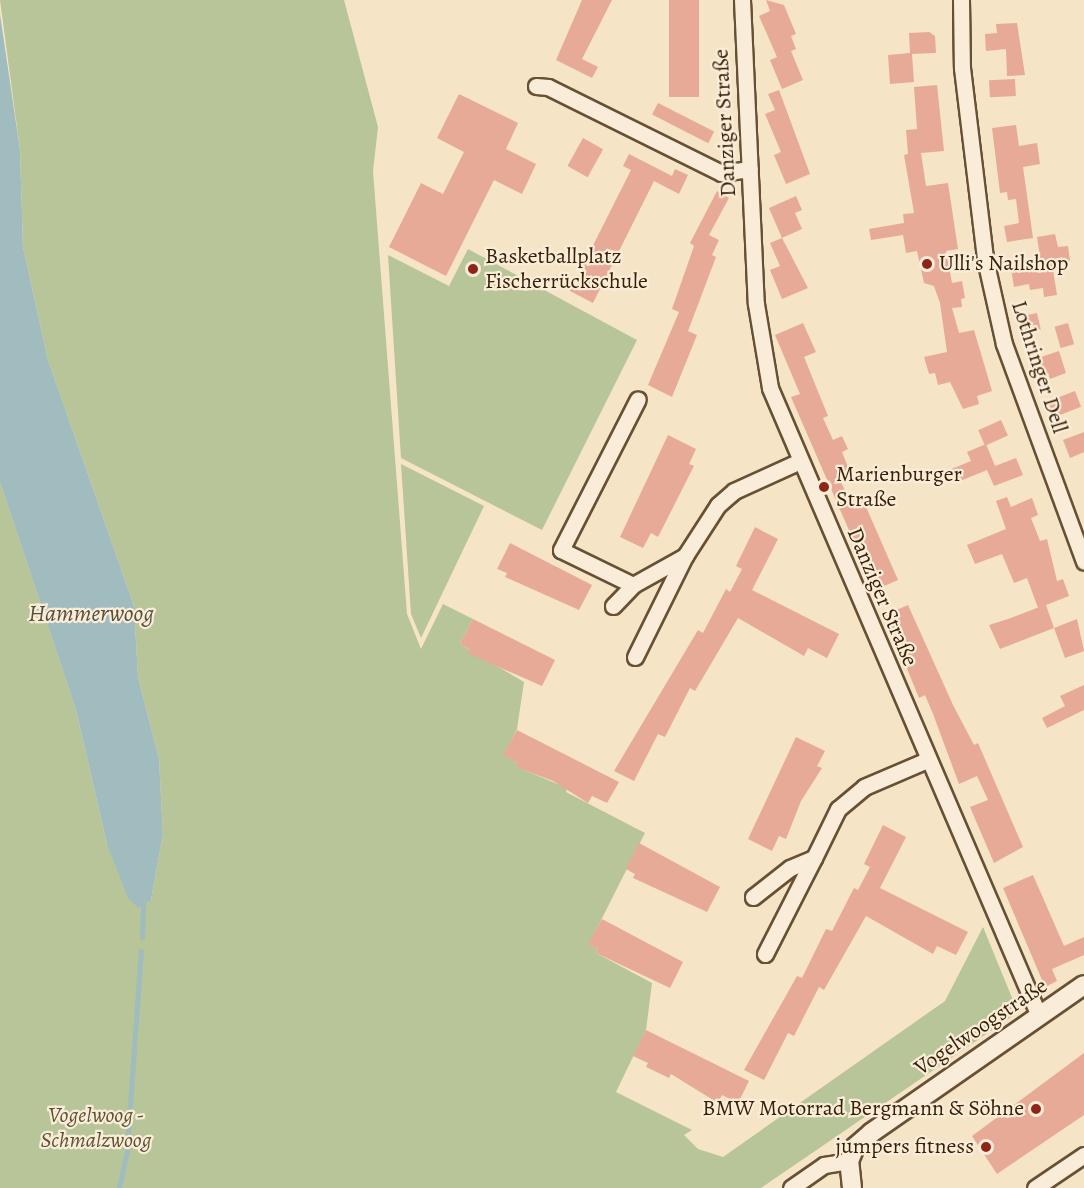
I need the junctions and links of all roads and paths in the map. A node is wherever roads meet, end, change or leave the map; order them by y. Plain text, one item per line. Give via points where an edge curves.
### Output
1 (742, 0) edge
2 (961, 0) edge
3 (536, 86) dead end
4 (750, 170) junction
5 (638, 399) dead end
6 (801, 461) junction
7 (685, 556) junction
8 (1084, 562) edge
9 (633, 585) junction
10 (613, 606) dead end
11 (635, 657) dead end
12 (927, 760) junction
13 (814, 858) junction
14 (753, 897) dead end
15 (765, 954) dead end
16 (1084, 985) edge
17 (1039, 1016) junction
18 (1084, 1155) edge
19 (849, 1161) junction
20 (791, 1188) edge
21 (852, 1188) edge
22 (1035, 1188) edge

1 - 4 street, Danziger Straße
2 - 8 street, Lothringer Dell via 962,68 985,259 1004,344
3 - 4 street via 548,87 721,173
4 - 6 street, Danziger Straße via 762,357
5 - 9 street via 561,550
6 - 7 street via 734,491 718,506
6 - 12 street, Danziger Straße
7 - 9 street
7 - 11 street
9 - 10 street
12 - 13 street via 864,787 838,809
12 - 17 street, Danziger Straße
13 - 14 street via 790,868
13 - 15 street
16 - 17 street, Vogelwoogstraße
17 - 19 street, Vogelwoogstraße via 871,1133 855,1148
18 - 22 street
19 - 20 street via 825,1165
19 - 21 street

